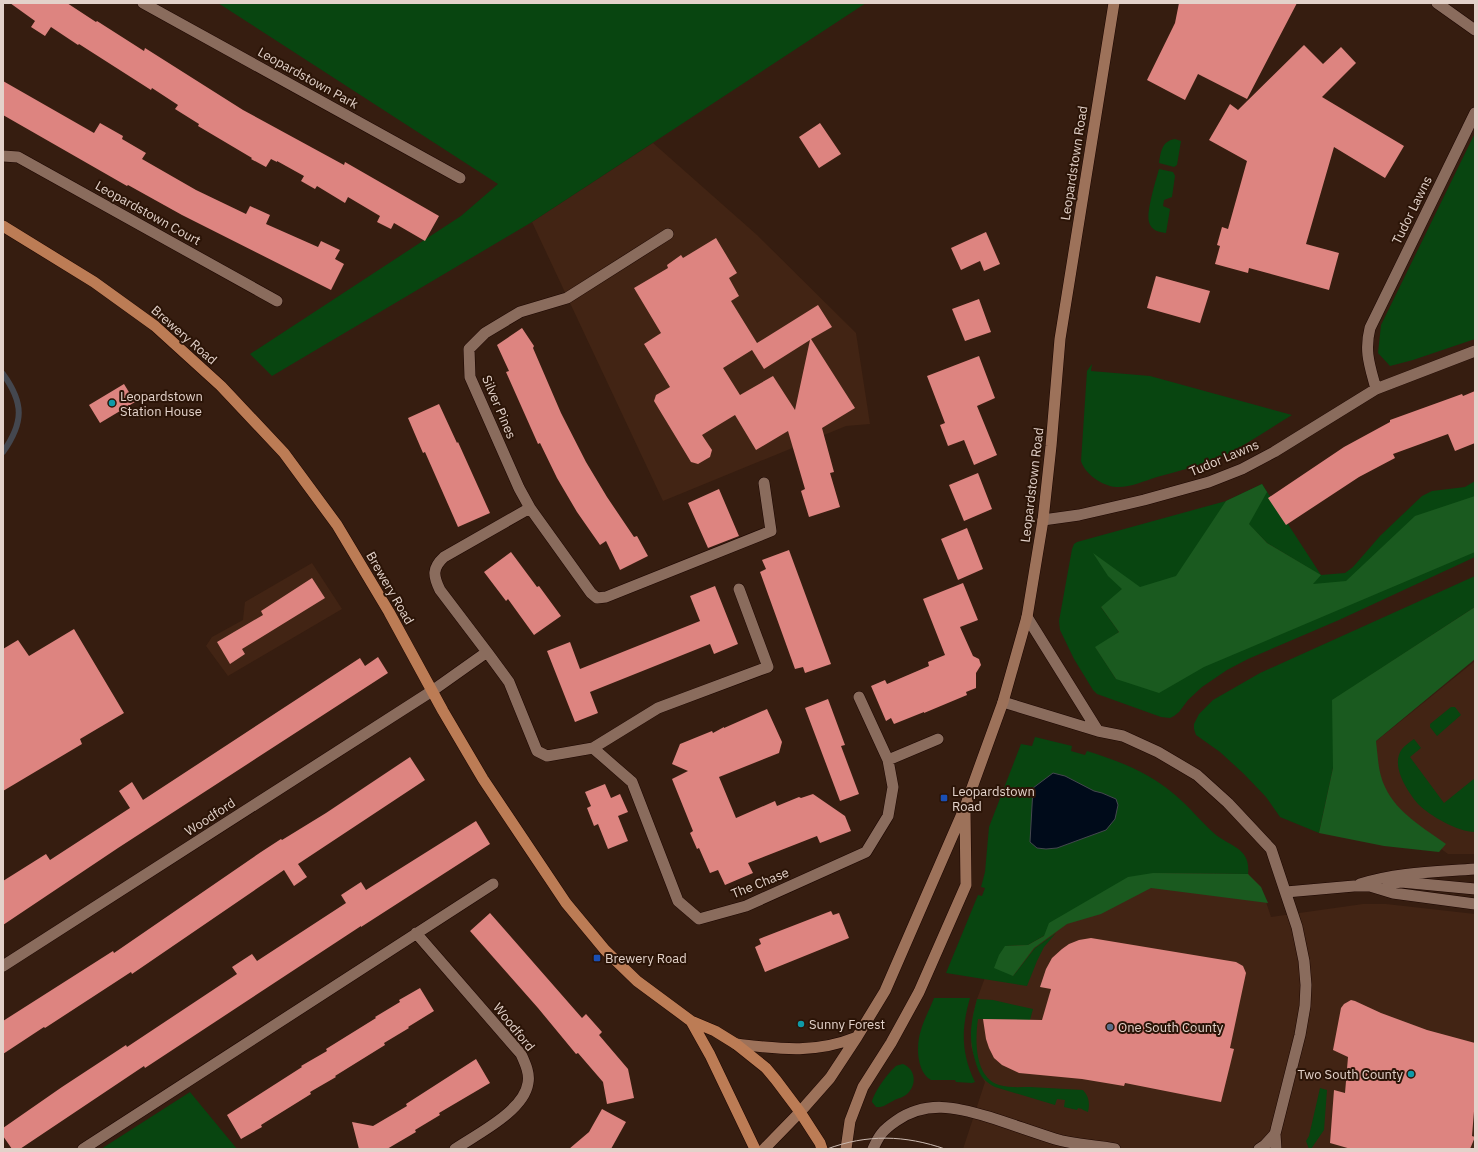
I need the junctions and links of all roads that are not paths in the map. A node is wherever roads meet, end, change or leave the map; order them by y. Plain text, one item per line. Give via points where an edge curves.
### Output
1 (143, 3) edge
2 (1114, 3) edge
3 (1437, 3) edge
4 (1475, 30) edge
5 (1475, 113) edge
6 (3, 156) edge
7 (460, 178) dead end
8 (3, 226) edge
9 (668, 234) dead end
10 (277, 301) dead end
11 (1475, 351) edge
12 (1376, 389) junction
13 (764, 483) dead end
14 (530, 508) junction
15 (1043, 520) junction
16 (739, 589) dead end
17 (1027, 617) junction
18 (486, 652) junction
19 (432, 691) junction
20 (859, 697) dead end
21 (1003, 702) junction
22 (1098, 731) junction
23 (938, 739) dead end
24 (593, 748) junction
25 (888, 760) junction
26 (965, 807) junction
27 (1475, 869) edge
28 (493, 884) dead end
29 (1354, 886) junction
30 (1370, 886) junction
31 (1475, 889) edge
32 (1286, 892) junction
33 (1475, 904) edge
34 (416, 933) junction
35 (3, 966) edge
36 (691, 1021) junction
37 (858, 1037) junction
38 (736, 1044) junction
39 (800, 1112) junction
40 (1275, 1134) junction
41 (83, 1149) edge
42 (455, 1149) edge
43 (756, 1149) edge
44 (764, 1149) edge
45 (822, 1149) edge
46 (846, 1149) edge
47 (873, 1149) edge
48 (1115, 1149) edge
49 (1259, 1149) edge
50 (1276, 1149) edge

1 - 7 street, Leopardstown Park
2 - 15 main road, Leopardstown Road via 1060,339
3 - 4 street
5 - 12 street, Tudor Lawns via 1370,328 1366,351
6 - 10 street, Leopardstown Court via 18,157
8 - 19 highway, Brewery Road via 94,282 155,326 222,386 284,452 337,525
9 - 14 street, Silver Pines via 566,298 520,312 485,333 469,349 470,377
11 - 12 street, Tudor Lawns
12 - 15 street, Tudor Lawns via 1274,452 1242,469 1209,482 1130,504
13 - 14 street, Silver Pines via 770,531 606,597 597,598
14 - 18 street via 444,556 437,563 436,581 440,590
15 - 17 main road, Leopardstown Road
16 - 24 street via 768,666 658,708
17 - 21 main road, Leopardstown Road
17 - 22 street
18 - 19 street
18 - 24 street via 508,682 538,751 547,756
19 - 35 street, Woodford
19 - 36 highway, Brewery Road via 483,779 566,903 605,950 638,981
20 - 25 street, The Chase
21 - 22 street
21 - 26 main road, Leopardstown Road
22 - 32 street via 1122,736 1158,752 1197,775 1228,803 1270,849
23 - 25 street
24 - 25 street, The Chase via 632,782 678,901 699,919 746,906 866,852 888,816 893,788
26 - 37 main road, Leopardstown Road via 885,990
26 - 46 main road via 966,885 919,992 860,1094 850,1121
27 - 29 street via 1400,874
28 - 34 street
29 - 30 street
29 - 32 street
30 - 31 street via 1401,882
30 - 33 street via 1393,893
32 - 40 street via 1304,961 1305,1006
34 - 41 street
34 - 42 street, Woodford via 521,1054 528,1072 525,1094 510,1113
36 - 38 highway, Brewery Road
36 - 43 highway, Brewery Road
37 - 38 main road via 828,1047 779,1049
37 - 39 main road, Leopardstown Road via 830,1078
38 - 39 highway, Brewery Road via 766,1068
39 - 44 main road, Leopardstown Road
39 - 45 highway
40 - 49 street
40 - 50 street
47 - 48 street via 880,1134 904,1115 938,1107 963,1109 1065,1142

